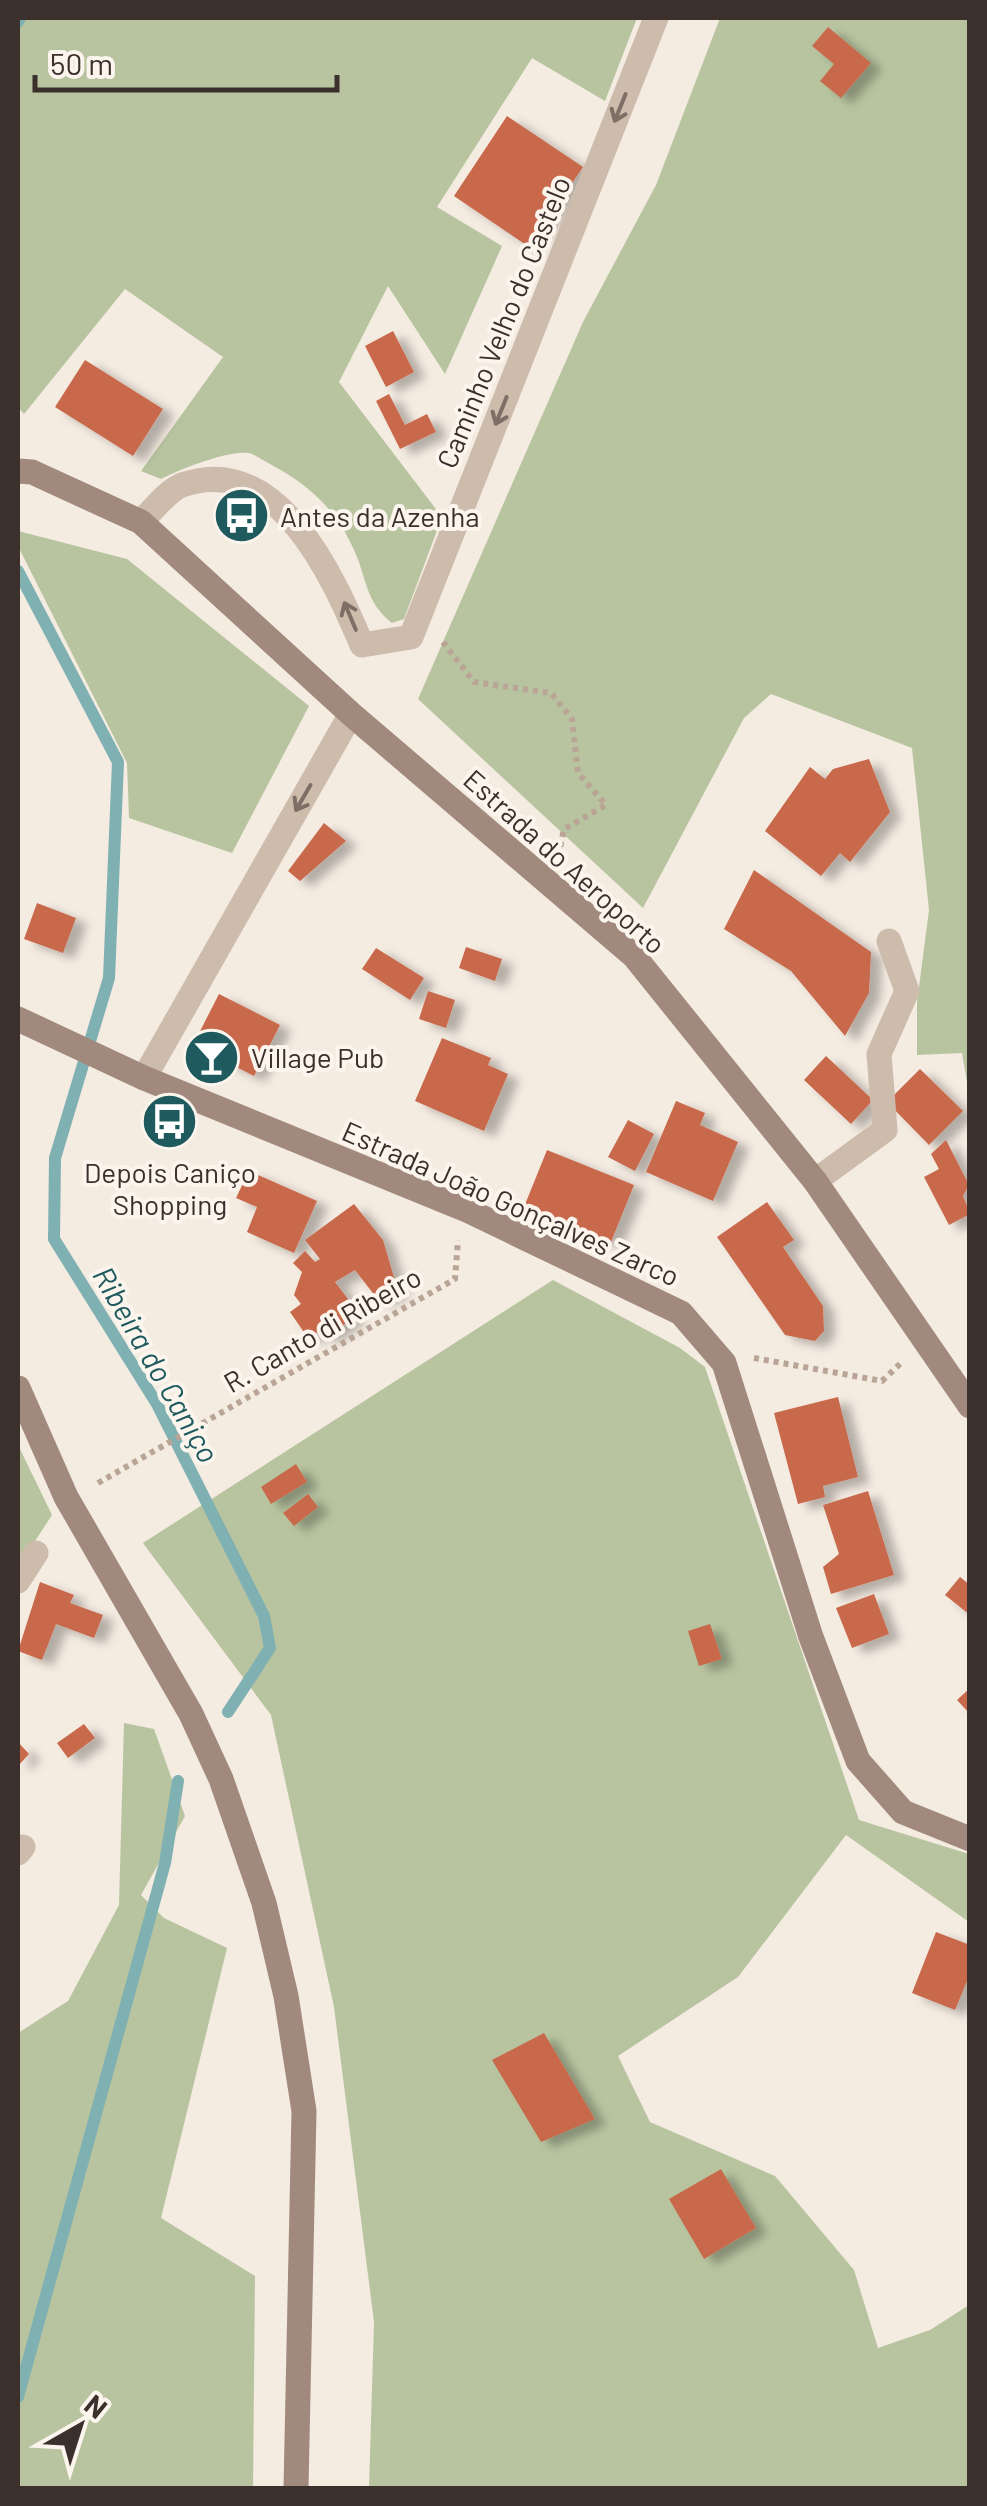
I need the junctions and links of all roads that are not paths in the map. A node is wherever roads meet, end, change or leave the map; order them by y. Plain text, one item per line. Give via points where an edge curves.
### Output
1 (656, 18) edge
2 (25, 471) edge
3 (142, 522) junction
4 (352, 714) junction
5 (888, 941) dead end
6 (18, 1020) edge
7 (144, 1078) junction
8 (815, 1180) junction
9 (18, 1388) edge
10 (966, 1392) edge
11 (36, 1552) dead end
12 (18, 1581) edge
13 (970, 1839) edge
14 (296, 2488) edge

1 -> 3 street, Caminho Velho do Castelo via 411,637 362,645 338,588 296,525 259,491 222,481 179,485
2 - 3 street, Estrada do Aeroporto
3 - 4 street, Estrada do Aeroporto
4 -> 7 street
4 - 8 street, Estrada do Aeroporto via 634,956
5 - 8 street via 906,991 879,1054 885,1130
6 - 7 street, Estrada João Gonçalves Zarco
7 - 13 street, Estrada João Gonçalves Zarco via 469,1211 681,1313 724,1363 810,1637 858,1761 903,1812
8 - 10 street, Estrada do Aeroporto
9 - 14 street via 66,1497 191,1714 222,1780 264,1903 304,2111
11 - 12 street

